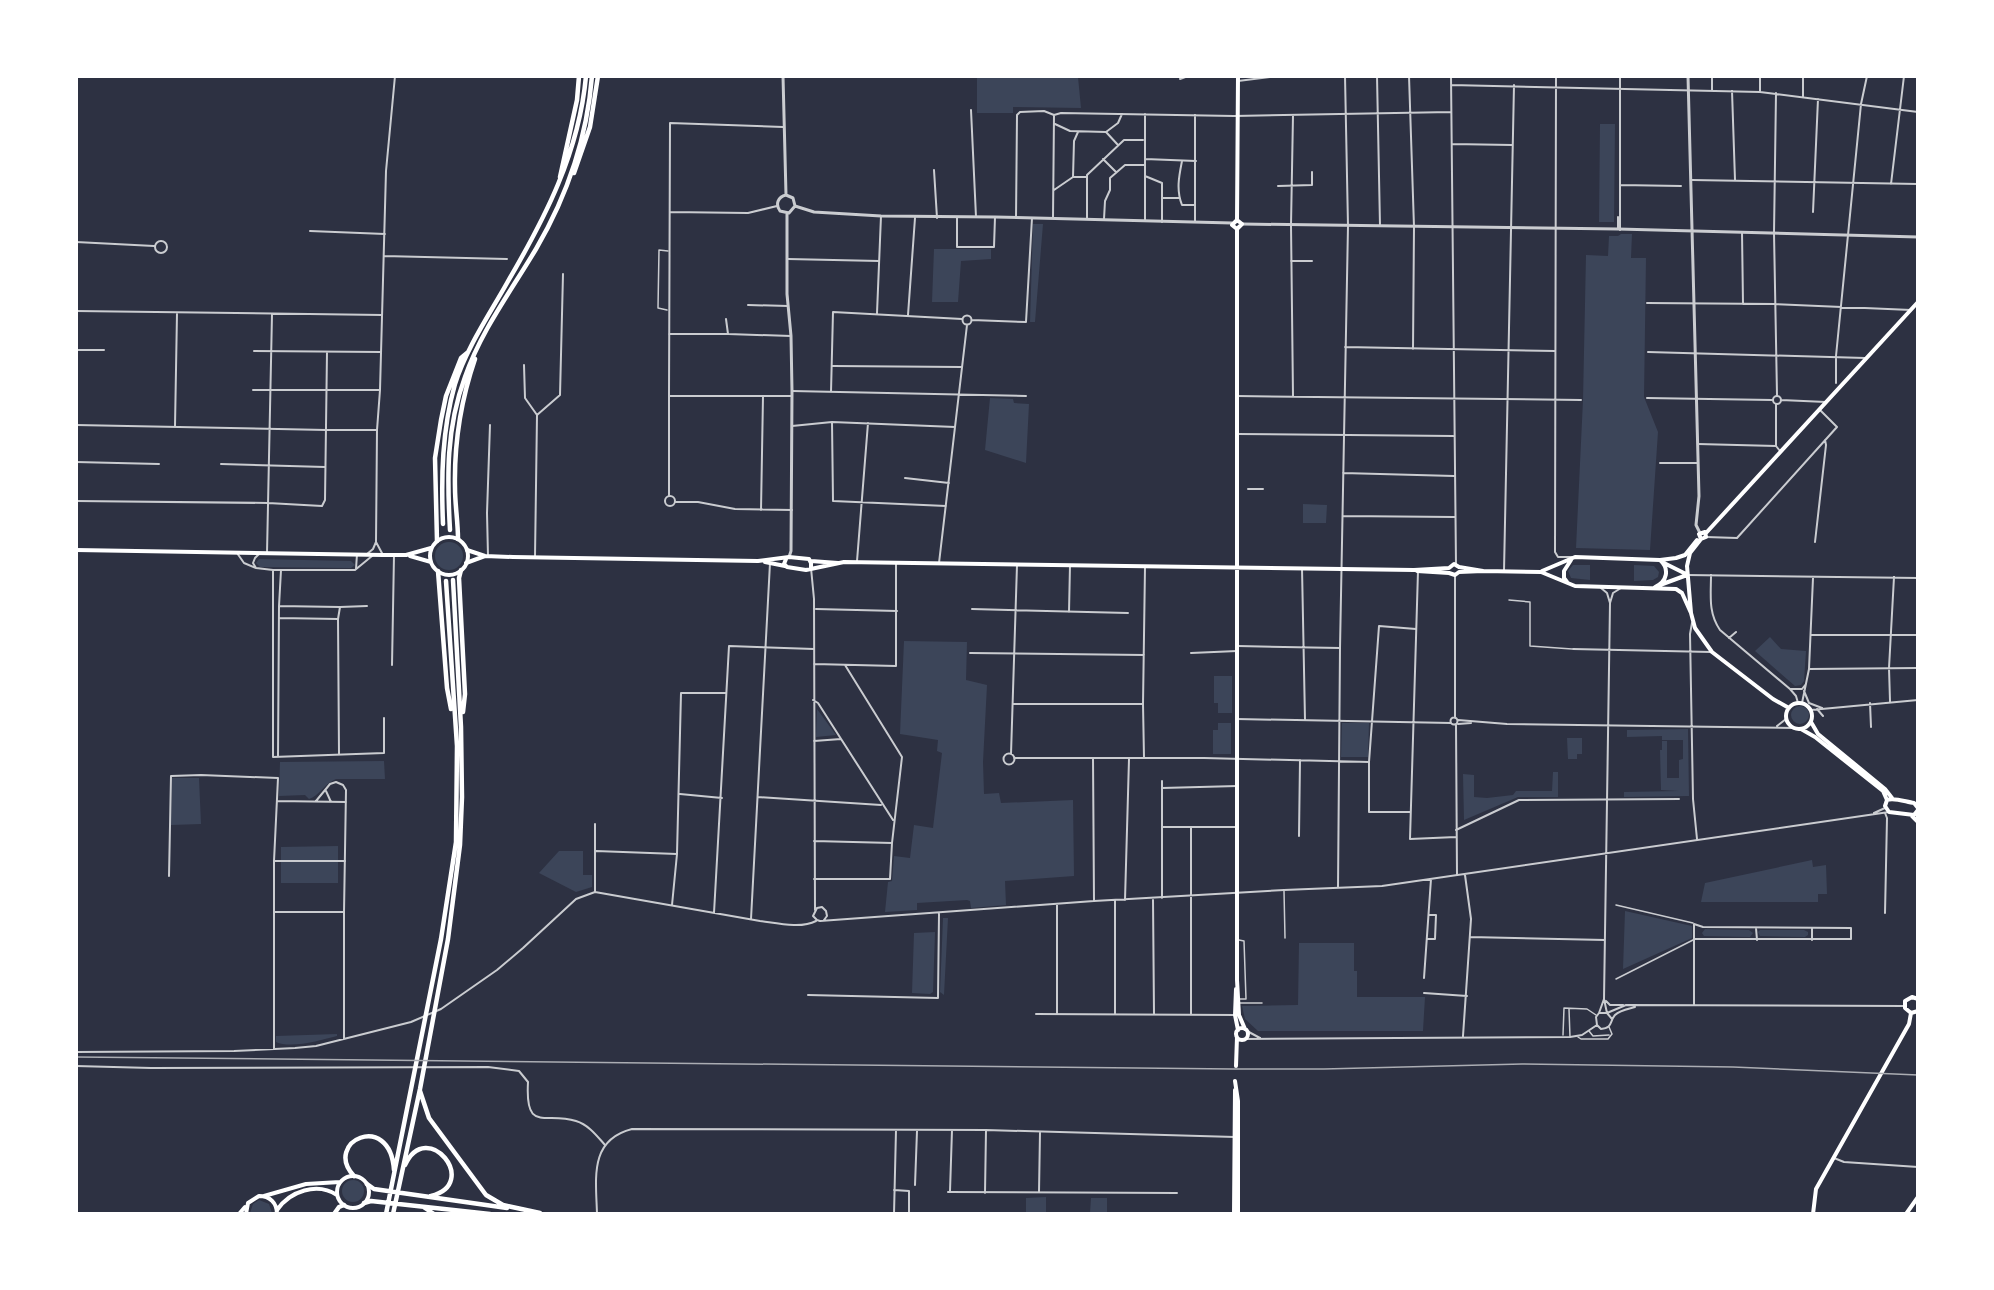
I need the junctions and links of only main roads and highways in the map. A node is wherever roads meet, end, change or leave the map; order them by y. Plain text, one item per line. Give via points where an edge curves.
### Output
1 (579, 76) edge
2 (586, 76) edge
3 (592, 76) edge
4 (598, 76) edge
5 (1238, 79) edge
6 (567, 189) junction
7 (556, 193) junction
8 (1237, 220) junction
9 (1237, 229) junction
10 (1917, 302) edge
11 (476, 349) junction
12 (469, 351) junction
13 (442, 524) dead end
14 (450, 530) dead end
15 (1700, 536) junction
16 (459, 539) junction
17 (438, 541) junction
18 (431, 548) junction
19 (76, 550) edge
20 (467, 550) junction
21 (406, 555) junction
22 (487, 556) junction
23 (1575, 557) junction
24 (787, 558) junction
25 (758, 561) junction
26 (810, 561) junction
27 (431, 562) junction
28 (1661, 562) junction
29 (466, 563) junction
30 (838, 563) junction
31 (785, 566) junction
32 (1238, 567) junction
33 (809, 569) junction
34 (461, 570) junction
35 (438, 571) junction
36 (1541, 572) junction
37 (1687, 575) junction
38 (453, 580) dead end
39 (446, 581) dead end
40 (1570, 585) junction
41 (1657, 586) junction
42 (1691, 613) junction
43 (1773, 699) junction
44 (1789, 708) junction
45 (1786, 717) junction
46 (1811, 722) junction
47 (455, 724) junction
48 (461, 727) junction
49 (1801, 729) junction
50 (1892, 798) junction
51 (1887, 800) junction
52 (1915, 801) edge
53 (1917, 809) edge
54 (1915, 816) edge
55 (1917, 822) edge
56 (1237, 980) junction
57 (1917, 998) edge
58 (1917, 1011) edge
59 (1911, 1013) junction
60 (1237, 1015) junction
61 (1238, 1030) junction
62 (1246, 1030) junction
63 (1237, 1037) junction
64 (1244, 1040) junction
65 (1236, 1052) junction
66 (1236, 1066) dead end
67 (420, 1089) junction
68 (1236, 1137) junction
69 (354, 1176) junction
70 (397, 1176) junction
71 (341, 1182) junction
72 (367, 1184) junction
73 (338, 1195) junction
74 (264, 1196) junction
75 (425, 1196) junction
76 (1917, 1197) edge
77 (364, 1203) junction
78 (344, 1205) junction
79 (246, 1207) junction
80 (423, 1207) junction
81 (277, 1212) edge
82 (386, 1213) edge
83 (540, 1213) edge
84 (239, 1214) edge
85 (246, 1214) edge
86 (334, 1214) edge
87 (393, 1214) edge
88 (434, 1214) edge
89 (490, 1214) edge
90 (545, 1214) edge
91 (1236, 1214) edge
92 (1813, 1214) edge
93 (1906, 1214) edge

1 - 7 highway
2 - 7 highway via 572,151
3 - 6 highway
4 - 6 highway via 590,127
5 - 8 main road
6 - 11 highway
7 - 12 highway
8 - 9 main road via 1242,224
8 - 9 main road via 1232,223
9 - 32 main road
10 - 15 main road via 1706,535
11 - 14 highway via 464,379 448,446
11 - 16 highway via 466,382 455,459
12 - 13 highway via 455,384 444,440
12 - 17 highway via 461,358 441,420 435,458
15 - 28 main road via 1685,555
15 - 37 main road via 1688,560
16 - 17 main road via 448,537
16 - 20 main road
17 - 18 main road
18 - 21 main road
18 - 27 main road
19 - 21 main road
20 - 22 main road
20 - 29 main road
21 - 27 main road
22 - 25 main road
22 - 29 main road
23 - 28 main road
23 - 36 main road
23 - 40 main road via 1564,571 1564,579
24 - 25 main road
24 - 26 main road
24 - 31 main road
25 - 31 main road
26 - 30 main road
26 - 33 main road
27 - 35 main road
28 - 37 main road
28 - 41 main road via 1666,576
29 - 34 main road
30 - 32 main road
30 - 33 main road
31 - 33 main road
32 - 36 main road
32 - 56 main road
34 - 35 main road via 450,575
34 - 48 highway via 465,694
35 - 47 highway via 447,688
36 - 40 main road
37 - 41 main road
37 - 42 main road
38 - 48 highway
39 - 47 highway
40 - 41 main road
41 - 42 main road via 1679,591
42 - 43 main road via 1701,638 1712,652
43 - 44 main road
43 - 45 main road
44 - 45 main road
44 - 46 main road via 1800,703 1811,710
45 - 49 main road via 1794,728
46 - 49 main road
46 - 50 main road via 1818,734
47 - 70 highway via 456,842
48 - 67 highway via 460,844 448,939
49 - 51 main road via 1883,791
50 - 51 main road
50 - 52 main road
51 - 54 main road via 1886,811
52 - 53 main road
53 - 54 main road
54 - 55 main road
56 - 60 main road
56 - 60 main road
57 - 59 main road via 1907,999 1904,1006
58 - 59 main road
59 - 92 main road via 1909,1024 1816,1189
60 - 61 main road
60 - 62 main road
61 - 62 main road
61 - 63 main road
62 - 64 main road
63 - 64 main road
63 - 65 main road
64 - 65 main road
65 - 66 main road
67 - 70 highway
67 - 83 highway via 429,1118 481,1190 503,1205
68 - 68 main road via 1238,1101 1235,1081
68 - 91 main road
69 - 70 highway via 344,1160 346,1150 366,1136 388,1145
69 - 71 main road
69 - 72 main road
70 - 75 highway via 417,1151 433,1149 447,1157 452,1172 447,1187 441,1193
70 - 82 highway
70 - 87 highway
71 - 73 main road
71 - 74 main road via 306,1184
72 - 75 highway via 374,1189
72 - 77 main road via 369,1194
73 - 78 main road
73 - 81 main road via 320,1189 306,1190 286,1199
74 - 79 main road via 251,1200
74 - 81 main road via 273,1201
75 - 83 highway
76 - 93 main road
77 - 78 main road via 354,1208
77 - 80 highway
78 - 86 highway
79 - 84 main road
79 - 85 main road
80 - 88 highway
80 - 89 highway
83 - 90 highway

